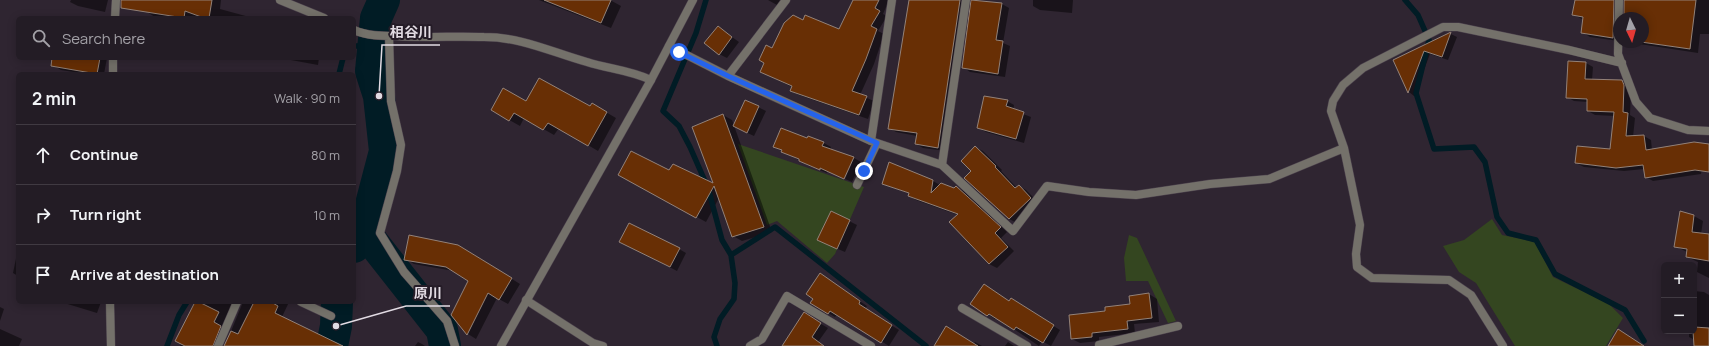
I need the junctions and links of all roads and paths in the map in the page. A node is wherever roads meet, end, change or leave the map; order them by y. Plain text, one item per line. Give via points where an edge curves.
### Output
1 (116, 0) edge
2 (280, 0) edge
3 (693, 0) edge
4 (786, 0) edge
5 (892, 0) edge
6 (966, 0) edge
7 (1619, 0) edge
8 (115, 16) edge
9 (319, 16) edge
10 (358, 32) edge
11 (389, 36) junction
12 (669, 46) junction
13 (114, 60) edge
14 (1622, 63) junction
15 (113, 72) edge
16 (728, 76) junction
17 (651, 80) junction
18 (1709, 131) edge
19 (874, 142) junction
20 (1344, 148) junction
21 (942, 165) junction
22 (857, 185) dead end
23 (526, 300) junction
24 (110, 304) edge
25 (236, 304) edge
26 (306, 304) edge
27 (962, 308) dead end
28 (331, 316) dead end
29 (1178, 326) dead end
30 (111, 346) edge
31 (218, 346) edge
32 (455, 346) edge
33 (501, 346) edge
34 (603, 346) edge
35 (750, 346) edge
36 (871, 346) edge
37 (1027, 346) edge
38 (1096, 346) edge
39 (1503, 346) edge

1 - 8 street
2 - 9 street
3 - 12 street
4 - 16 street
5 - 19 street
6 - 21 street
7 - 14 street via 1618,54
10 - 11 street
11 - 17 street via 517,40 588,63 636,73
11 - 32 street via 391,101 401,145 397,171 380,233 404,272 447,321
12 - 16 street
12 - 17 street
13 - 15 street
14 - 18 street via 1636,102 1650,118 1688,130
14 - 20 street via 1458,27 1442,27 1363,68 1343,85 1333,101 1331,111
16 - 19 street
17 - 23 street
19 - 21 street
19 - 22 street
20 - 21 street via 1269,179 1210,184 1136,195 1047,186 1013,230
20 - 39 street via 1360,225 1357,267 1372,278 1449,280 1471,295
23 - 33 street
23 - 34 street via 593,343
24 - 30 street
25 - 31 street
26 - 28 street
27 - 37 street
29 - 38 street
35 - 36 street via 762,339 787,296

